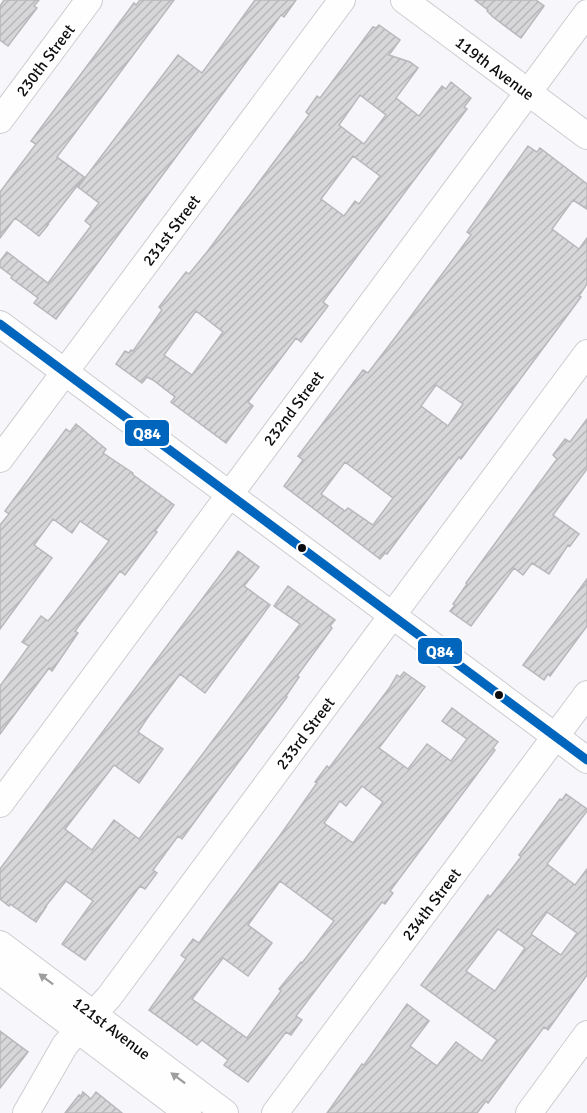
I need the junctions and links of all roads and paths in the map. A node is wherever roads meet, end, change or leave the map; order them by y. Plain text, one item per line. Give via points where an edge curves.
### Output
1 (89, 0) edge
2 (342, 0) edge
3 (404, 0) edge
4 (587, 13) edge
5 (528, 93) junction
6 (0, 120) edge
7 (587, 136) edge
8 (0, 324) edge
9 (587, 354) edge
10 (65, 372) junction
11 (0, 459) edge
12 (229, 494) junction
13 (392, 616) junction
14 (587, 694) edge
15 (555, 737) junction
16 (587, 760) edge
17 (0, 804) edge
18 (0, 944) edge
19 (0, 971) edge
20 (86, 1022) junction
21 (587, 1034) edge
22 (26, 1113) edge
23 (188, 1113) edge
24 (225, 1113) edge
25 (275, 1113) edge
26 (529, 1113) edge

1 - 6 street, 230th Street
2 - 10 street, 231st Street
3 - 5 street, 119th Avenue
4 - 5 street, 232nd Street
5 - 7 street, 119th Avenue
5 - 12 street, 232nd Street
8 - 10 street
9 - 13 street, 233rd Street
10 - 11 street, 231st Street
10 - 12 street
12 - 13 street
12 - 17 street, 232nd Street
13 - 15 street
13 - 20 street, 233rd Street via 115,990
14 - 15 street, 234th Street
15 - 16 street
15 - 25 street, 234th Street
20 -> 18 street, 121st Avenue
19 - 20 street, 121st Avenue
20 - 22 street, 233rd Street via 65,1045
20 - 23 street, 121st Avenue
24 -> 20 street, 121st Avenue
21 - 26 street

